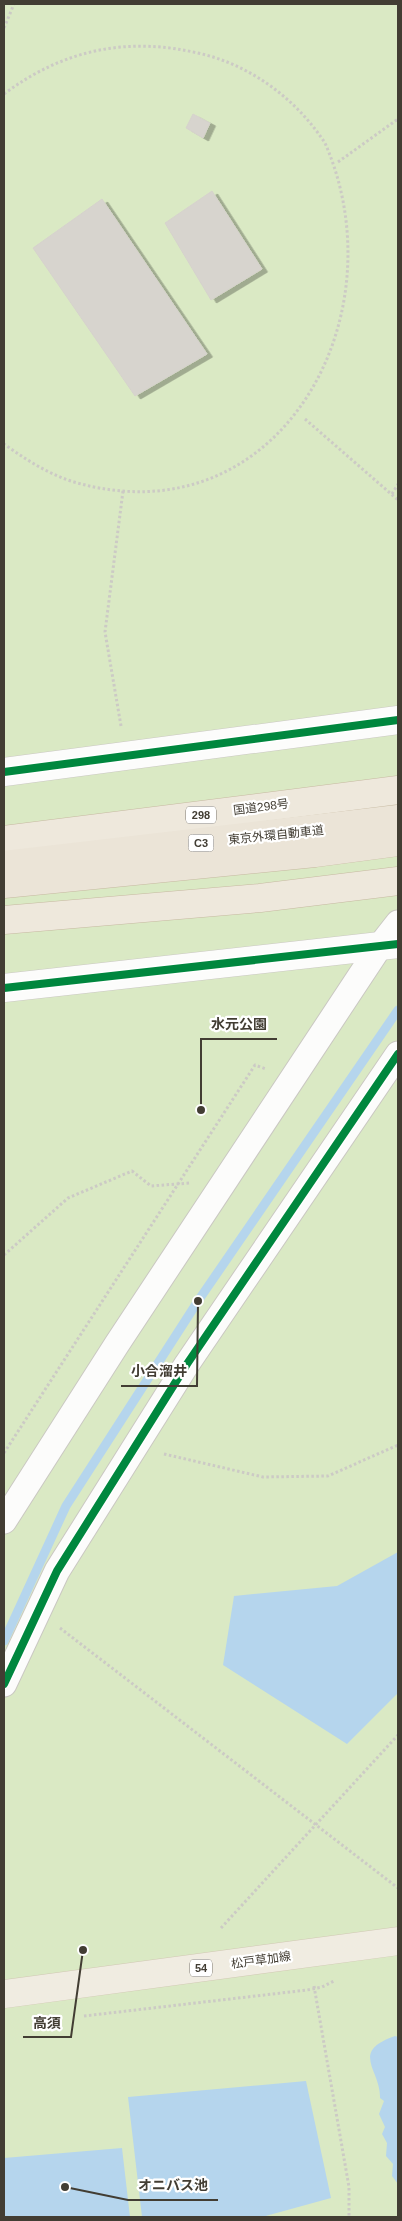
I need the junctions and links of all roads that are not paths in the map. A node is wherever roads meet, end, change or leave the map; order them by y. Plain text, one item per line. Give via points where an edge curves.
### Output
1 (398, 720) edge
2 (4, 772) edge
3 (398, 790) edge
4 (398, 819) edge
5 (4, 840) edge
6 (398, 842) edge
7 (4, 865) edge
8 (398, 881) edge
9 (4, 884) edge
10 (4, 920) edge
11 (398, 923) edge
12 (389, 945) edge
13 (4, 988) edge
14 (398, 1054) edge
15 (4, 1521) edge
16 (4, 1684) edge
17 (398, 1941) edge
18 (4, 1994) edge

1 - 2 street
3 - 5 highway, 国道298号 / 298
4 - 7 highway, 東京外環自動車道 / C3
6 - 9 highway, 東京外環自動車道 / C3
8 - 10 highway via 260,898
11 - 12 street
12 - 13 street
12 - 15 street via 292,1080
14 - 16 street via 187,1364 57,1570
17 - 18 main road, 松戸草加線 / 54

